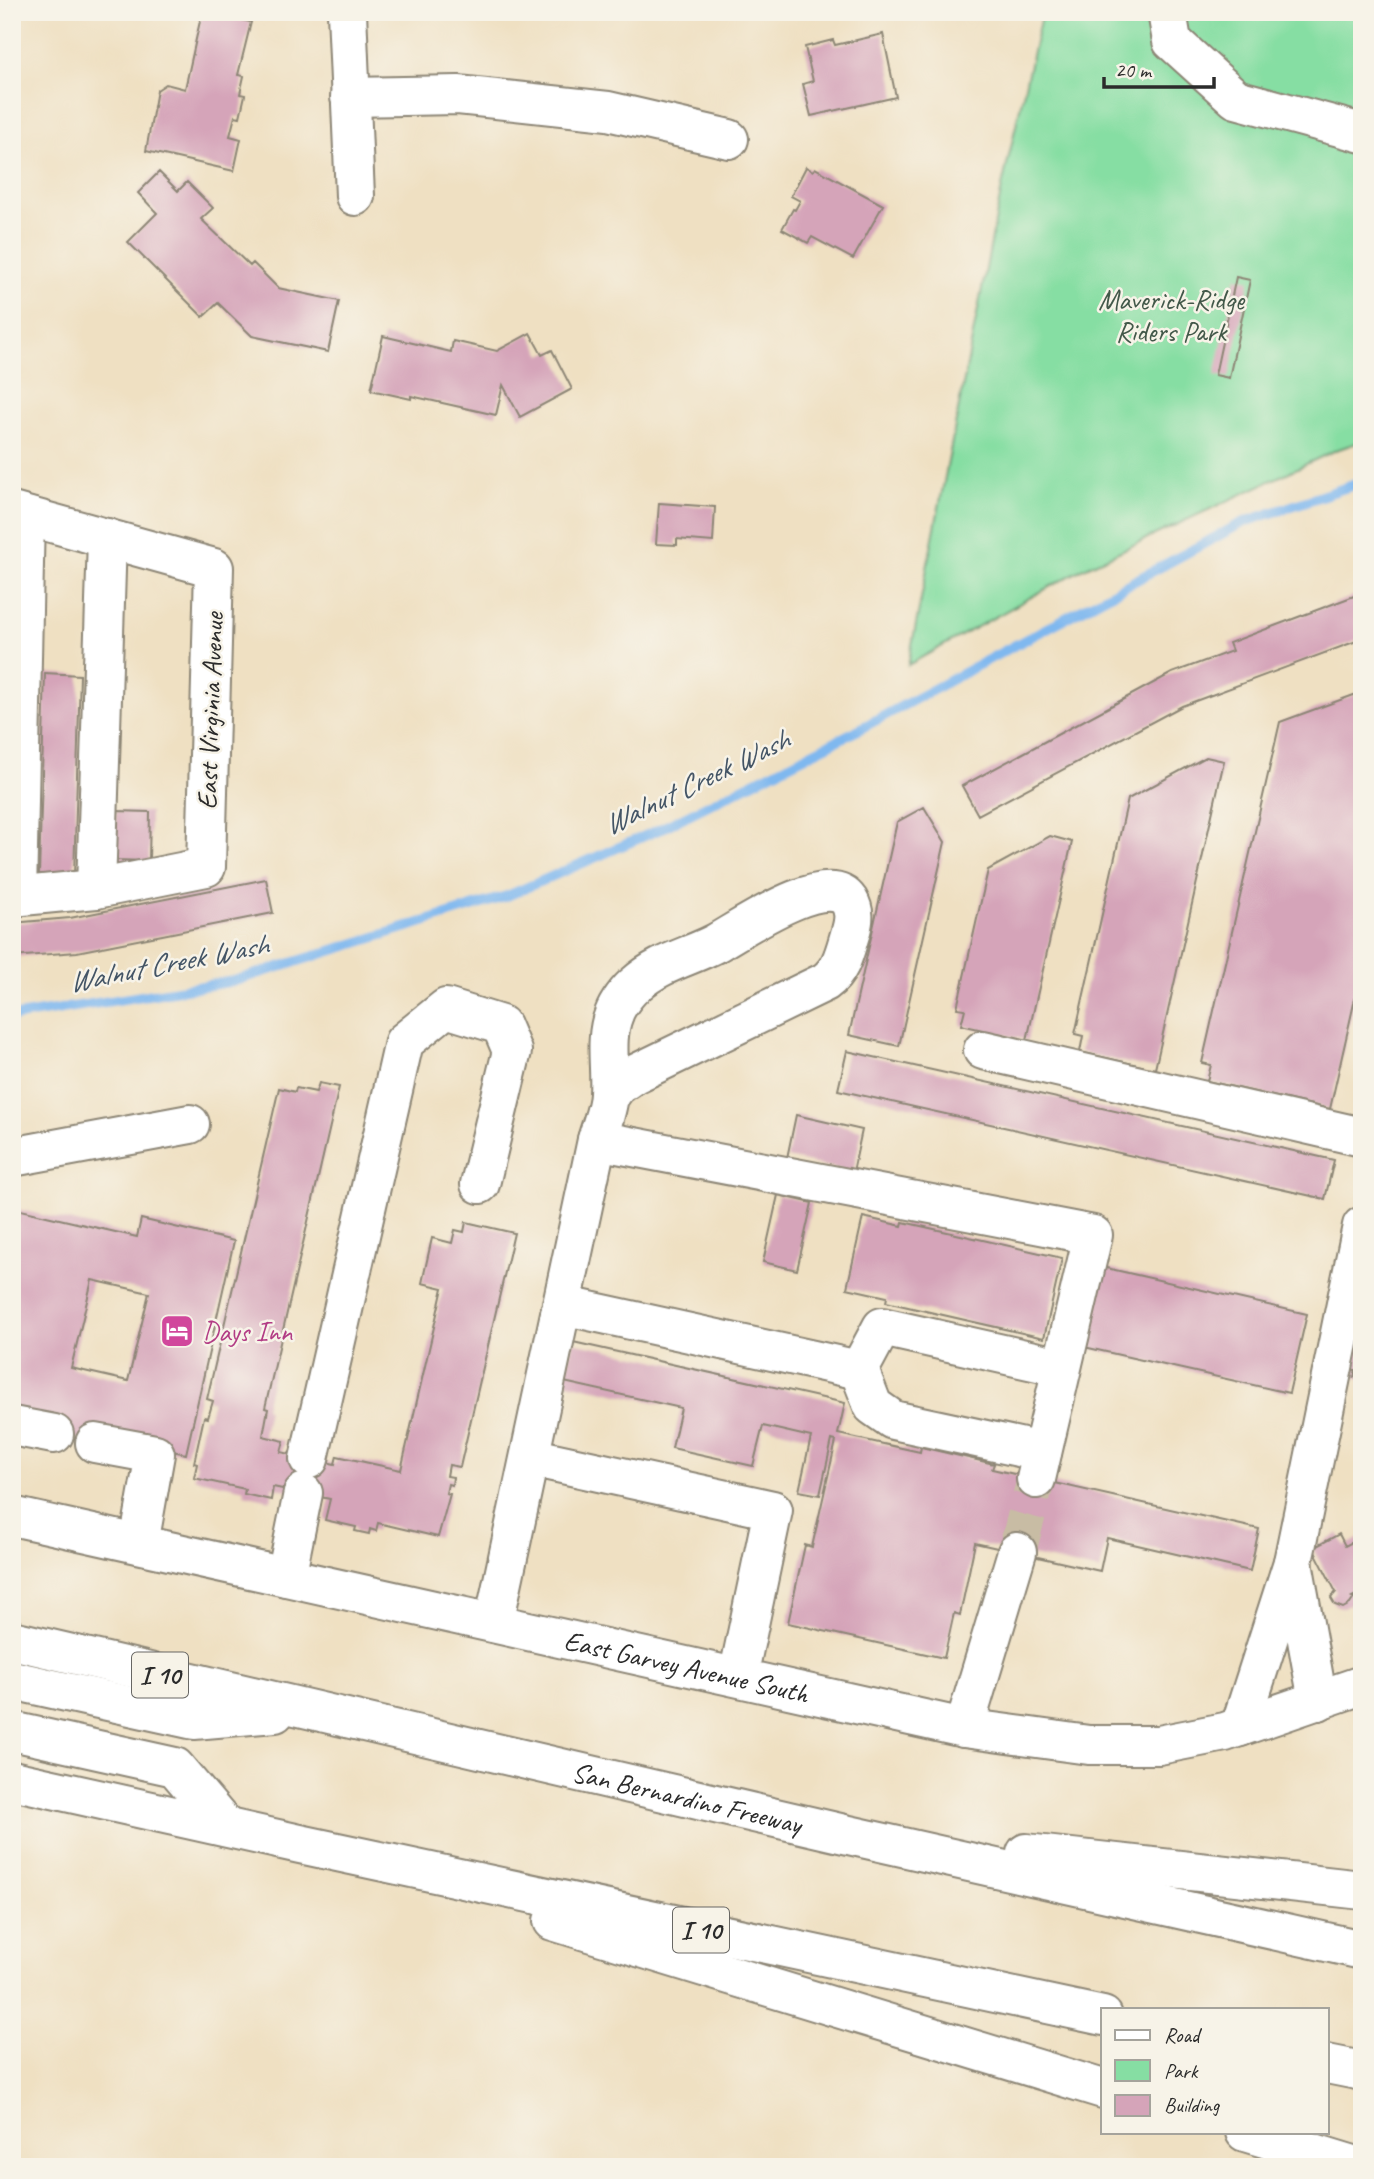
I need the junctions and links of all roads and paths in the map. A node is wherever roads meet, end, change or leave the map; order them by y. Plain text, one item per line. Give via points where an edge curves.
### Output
1 (347, 12) edge
2 (1167, 12) edge
3 (350, 97) junction
4 (1362, 134) edge
5 (729, 139) dead end
6 (355, 196) dead end
7 (18, 514) edge
8 (107, 538) junction
9 (96, 889) junction
10 (14, 897) edge
11 (984, 1050) dead end
12 (609, 1097) junction
13 (190, 1124) dead end
14 (1362, 1137) edge
15 (597, 1140) junction
16 (12, 1157) edge
17 (480, 1184) dead end
18 (1362, 1226) edge
19 (562, 1305) junction
20 (1061, 1367) junction
21 (859, 1370) junction
22 (12, 1426) edge
23 (54, 1434) dead end
24 (95, 1443) dead end
25 (530, 1457) junction
26 (12, 1516) edge
27 (139, 1544) junction
28 (1017, 1552) tunnel mouth
29 (1293, 1562) junction
30 (286, 1577) junction
31 (494, 1623) junction
32 (12, 1640) edge
33 (738, 1677) junction
34 (12, 1680) edge
35 (1362, 1685) edge
36 (1318, 1701) junction
37 (309, 1710) junction
38 (1240, 1727) junction
39 (964, 1728) junction
40 (12, 1731) edge
41 (12, 1780) edge
42 (226, 1827) junction
43 (840, 1833) junction
44 (300, 1844) junction
45 (1362, 1890) edge
46 (1362, 1950) edge
47 (1101, 2016) edge
48 (1328, 2064) edge
49 (1362, 2071) edge
50 (1101, 2088) edge
51 (1252, 2134) edge
52 (1360, 2167) edge

1 - 3 main road
2 - 4 main road via 1172,41 1236,99
3 - 5 main road via 458,95 608,111
3 - 6 main road
7 - 8 main road, East Virginia Avenue
7 - 10 main road
8 - 9 main road
8 - 9 main road, East Virginia Avenue via 214,568 206,867
9 - 10 main road, East Virginia Avenue
11 - 14 main road
12 - 12 main road via 633,1074 835,975 854,922 854,908 845,895 831,890 804,895 634,984 614,1013
12 - 15 main road
13 - 16 main road
15 - 19 main road
15 - 20 main road via 1093,1235
17 - 30 main road via 512,1051 501,1025 446,1008 404,1042
18 - 29 main road
19 - 21 main road
19 - 25 main road
20 - 21 main road via 882,1327
20 - 21 main road via 1039,1465 893,1420 873,1406
22 - 23 main road
24 - 27 main road via 155,1454
25 - 31 main road
25 - 33 main road via 773,1510
26 - 27 main road, East Garvey Avenue South
27 - 30 main road, East Garvey Avenue South
28 - 39 main road
29 - 36 main road
29 - 38 main road
30 - 31 main road, East Garvey Avenue South
31 - 33 main road, East Garvey Avenue South
32 - 37 main road, San Bernardino Freeway / I 10
33 - 39 main road, East Garvey Avenue South
34 - 37 main road via 194,1720
35 - 36 main road, East Garvey Avenue South
36 - 38 main road, East Garvey Avenue South
37 - 43 main road, San Bernardino Freeway / I 10
38 - 39 main road, East Garvey Avenue South via 1159,1745 1089,1745
40 - 42 main road via 175,1768
41 - 42 main road, I 10
42 - 44 main road, I 10
43 - 45 main road
43 - 46 main road, San Bernardino Freeway / I 10
44 - 47 main road, I 10
44 - 50 main road
48 - 49 main road
51 - 52 main road

